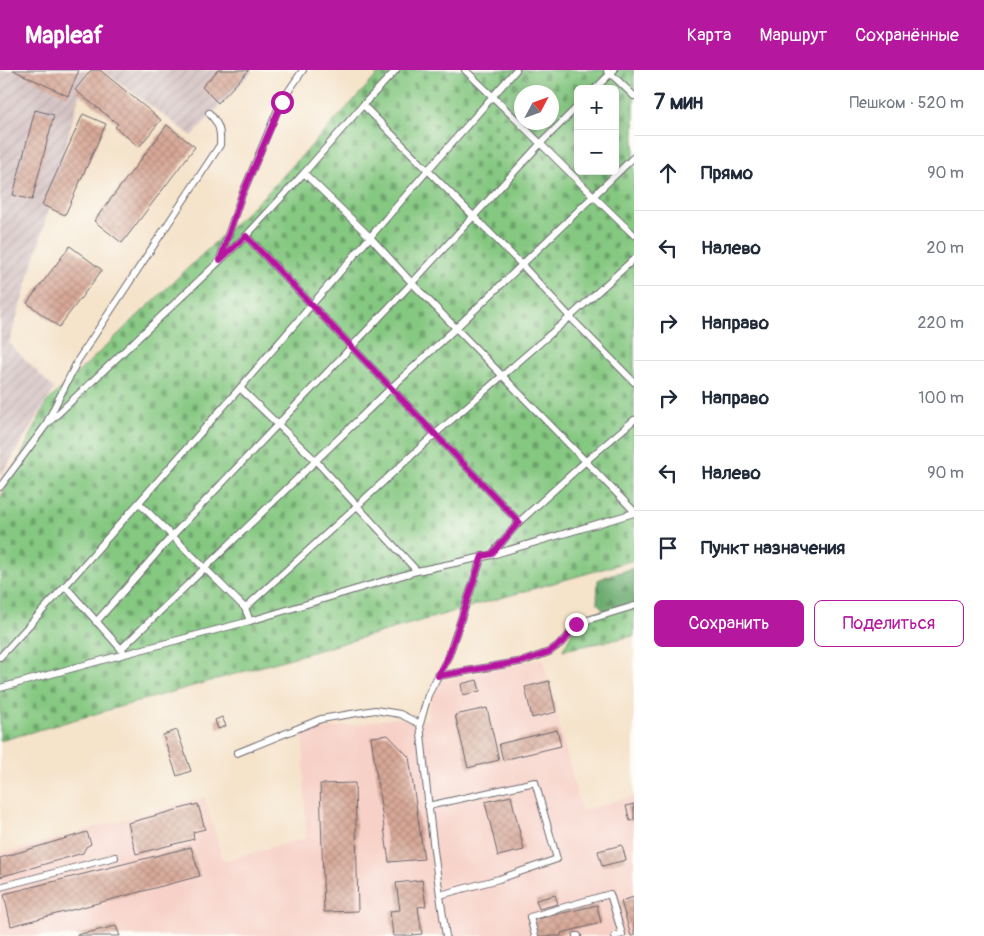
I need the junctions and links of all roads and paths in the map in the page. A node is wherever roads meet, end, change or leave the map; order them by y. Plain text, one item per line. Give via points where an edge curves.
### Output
1 (303, 70) edge
2 (396, 70) edge
3 (465, 70) edge
4 (516, 70) edge
5 (610, 71) edge
6 (598, 85) edge
7 (492, 96) junction
8 (634, 96) edge
9 (363, 105) junction
10 (574, 110) edge
11 (209, 113) dead end
12 (541, 144) junction
13 (634, 157) edge
14 (427, 171) junction
15 (304, 173) junction
16 (594, 197) junction
17 (474, 216) junction
18 (634, 234) edge
19 (246, 236) junction
20 (370, 237) junction
21 (220, 260) junction
22 (634, 260) edge
23 (522, 265) junction
24 (412, 283) junction
25 (312, 304) junction
26 (570, 317) junction
27 (456, 328) junction
28 (351, 346) junction
29 (503, 376) junction
30 (634, 382) edge
31 (240, 388) junction
32 (391, 388) junction
33 (634, 420) edge
34 (278, 424) junction
35 (46, 425) junction
36 (434, 435) junction
37 (316, 461) junction
38 (586, 461) junction
39 (0, 487) edge
40 (139, 503) junction
41 (357, 506) junction
42 (634, 512) edge
43 (519, 522) junction
44 (172, 536) junction
45 (492, 554) junction
46 (482, 556) junction
47 (204, 567) junction
48 (417, 571) junction
49 (65, 586) junction
50 (634, 606) edge
51 (245, 608) junction
52 (250, 621) junction
53 (96, 622) junction
54 (123, 651) junction
55 (0, 658) edge
56 (438, 676) junction
57 (0, 688) edge
58 (420, 724) junction
59 (237, 753) dead end
60 (428, 806) junction
61 (115, 857) dead end
62 (0, 887) edge
63 (440, 895) junction
64 (446, 936) edge
65 (536, 936) edge
66 (615, 936) edge

1 - 21 lane via 282,102 241,197
2 - 9 lane
3 - 7 lane
4 - 7 lane
5 - 6 lane
5 - 8 lane
7 - 12 lane
7 - 14 lane
9 - 14 lane
9 - 15 lane
10 - 12 lane
11 - 35 lane via 221,133 220,145 78,360
12 - 16 lane
12 - 17 lane
13 - 16 lane
14 - 17 lane
14 - 20 lane
15 - 19 lane
15 - 20 lane
16 - 18 lane
16 - 23 lane
17 - 23 lane
17 - 24 lane
19 - 21 lane
19 - 25 lane
20 - 24 lane
20 - 25 lane
21 - 35 lane
22 - 26 lane
23 - 26 lane
23 - 27 lane
24 - 27 lane
24 - 28 lane
25 - 28 lane
25 - 31 lane
26 - 29 lane
26 - 30 lane
27 - 29 lane
27 - 32 lane
28 - 32 lane
28 - 34 lane
29 - 36 lane
29 - 38 lane
31 - 34 lane
31 - 40 lane
32 - 36 lane
32 - 37 lane
33 - 38 lane
34 - 37 lane
34 - 44 lane
35 - 39 lane
36 - 41 lane
36 - 43 lane
37 - 41 lane
37 - 47 lane
38 - 42 lane
38 - 43 lane
40 - 44 lane
40 - 49 lane
41 - 48 lane
41 - 51 lane
42 - 45 lane
43 - 45 lane
44 - 47 lane
44 - 53 lane
45 - 46 lane
46 - 48 lane
46 - 56 lane via 449,655
47 - 51 lane
47 - 54 lane
48 - 52 lane
49 - 53 lane
49 - 55 lane
50 - 56 lane via 576,624 565,640 549,652 524,661
51 - 52 lane
52 - 54 lane
53 - 54 lane
54 - 57 lane
56 - 58 lane via 428,695
58 - 59 lane via 400,714 375,710 322,719
58 - 60 lane
60 - 63 lane
60 - 63 lane via 535,782 557,859
61 - 62 lane
63 - 64 lane
65 - 66 lane via 530,917 610,894 622,934

